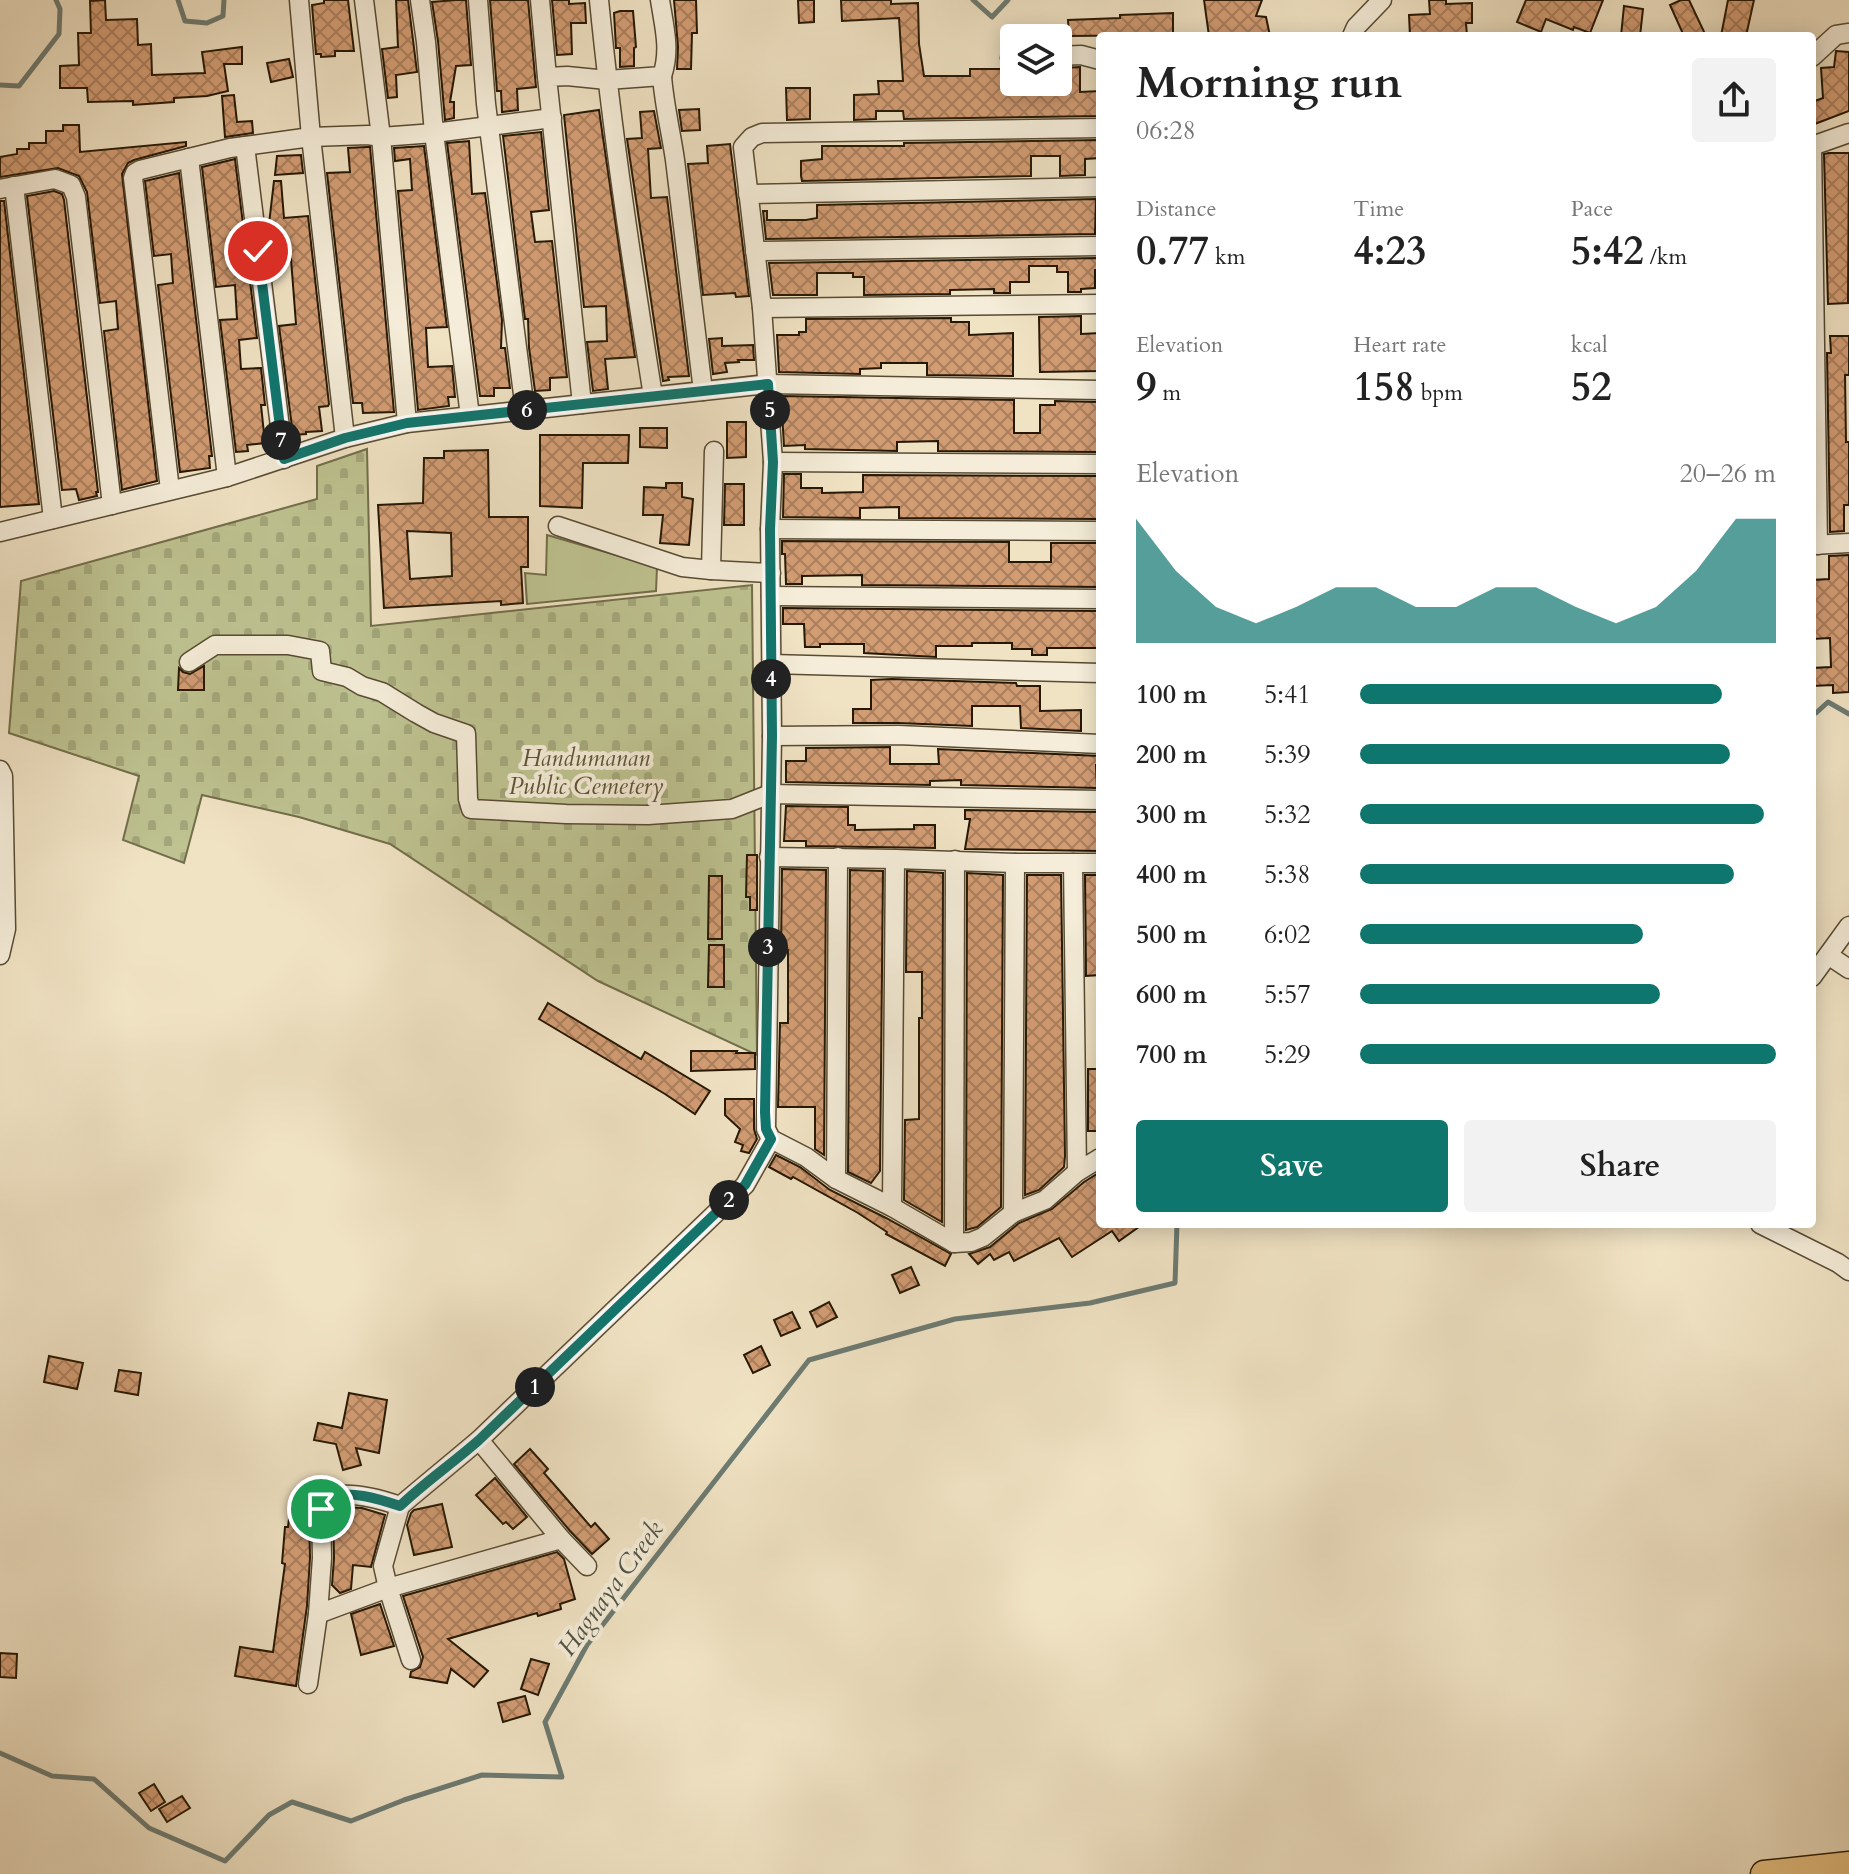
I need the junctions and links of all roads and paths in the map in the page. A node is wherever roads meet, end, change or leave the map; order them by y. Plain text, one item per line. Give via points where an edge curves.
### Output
1 (299, 0) edge
2 (364, 0) edge
3 (420, 0) edge
4 (478, 0) edge
5 (540, 0) edge
6 (599, 0) edge
7 (660, 0) edge
8 (1382, 0) edge
9 (1354, 32) edge
10 (1849, 33) edge
11 (1816, 53) edge
12 (1072, 55) edge
13 (1096, 59) edge
14 (662, 76) junction
15 (547, 77) junction
16 (607, 80) junction
17 (552, 118) junction
18 (489, 128) junction
19 (1096, 128) edge
20 (434, 133) junction
21 (1849, 133) edge
22 (311, 137) junction
23 (381, 137) junction
24 (1816, 145) edge
25 (245, 146) junction
26 (189, 158) junction
27 (7, 187) edge
28 (1096, 187) edge
29 (748, 194) junction
30 (1096, 246) edge
31 (755, 251) junction
32 (1096, 304) edge
33 (762, 308) junction
34 (768, 384) junction
35 (1096, 390) edge
36 (703, 391) junction
37 (653, 396) junction
38 (582, 404) junction
39 (525, 410) junction
40 (470, 416) junction
41 (407, 423) junction
42 (345, 438) junction
43 (714, 451) dead end
44 (284, 459) junction
45 (773, 462) junction
46 (1096, 464) edge
47 (227, 477) junction
48 (170, 490) junction
49 (112, 505) junction
50 (53, 519) junction
51 (558, 526) dead end
52 (770, 529) junction
53 (1096, 531) edge
54 (0, 532) edge
55 (1849, 543) edge
56 (1816, 545) edge
57 (711, 570) junction
58 (771, 573) junction
59 (771, 596) junction
60 (1096, 599) edge
61 (189, 662) dead end
62 (771, 664) junction
63 (1096, 673) edge
64 (772, 736) junction
65 (1096, 744) edge
66 (0, 770) edge
67 (770, 794) junction
68 (1096, 800) edge
69 (769, 857) junction
70 (838, 857) junction
71 (895, 859) junction
72 (955, 860) junction
73 (1015, 863) junction
74 (1073, 863) junction
75 (1096, 863) edge
76 (1849, 926) edge
77 (0, 955) edge
78 (1828, 955) junction
79 (1849, 969) edge
80 (1816, 972) edge
81 (771, 1139) junction
82 (1096, 1160) edge
83 (1077, 1172) junction
84 (836, 1179) junction
85 (892, 1207) junction
86 (1013, 1213) junction
87 (1768, 1228) edge
88 (954, 1243) junction
89 (1849, 1271) edge
90 (479, 1440) junction
91 (400, 1506) junction
92 (561, 1539) junction
93 (587, 1566) dead end
94 (388, 1588) junction
95 (318, 1614) junction
96 (411, 1660) dead end
97 (308, 1684) dead end
98 (1849, 1865) edge
99 (1764, 1874) edge

1 - 22 street
2 - 23 street
3 - 20 street
4 - 18 street
5 - 15 street
6 - 16 street
7 - 14 street via 667,44
8 - 9 street
10 - 11 street via 1836,35
12 - 13 street
14 - 16 street
14 - 36 street
15 - 16 street
15 - 17 street
16 - 37 street
17 - 18 street
17 - 38 street
18 - 20 street
18 - 39 street
19 - 29 street via 762,133 743,147
20 - 23 street
20 - 40 street
21 - 24 street
22 - 23 street
22 - 25 street
22 - 42 street
23 - 41 street
25 - 26 street
25 - 44 street
26 - 47 street
26 - 48 street via 140,170 133,178
27 - 49 street via 55,179 71,185 76,197
27 - 50 street
28 - 29 street
29 - 31 street
30 - 31 street
31 - 33 street
32 - 33 street
33 - 34 street
34 - 35 street
34 - 36 street
34 - 45 street
36 - 37 street
37 - 38 street
38 - 39 street
39 - 40 street
40 - 41 street
41 - 42 street
42 - 44 street
43 - 57 street
44 - 47 street
45 - 46 street
45 - 52 street
47 - 48 street
48 - 49 street
49 - 50 street
50 - 54 street
51 - 57 street via 682,567
52 - 53 street
52 - 58 street
55 - 56 street
57 - 58 street
58 - 59 street
59 - 60 street
59 - 62 street
61 - 67 street via 215,645 288,645 320,651 322,671 382,692 434,723 466,734 471,809 648,815 732,809
62 - 63 street
62 - 64 street
64 - 65 street via 898,735
64 - 67 street
66 - 77 street via 6,929
67 - 68 street
67 - 69 street
69 - 70 street
69 - 81 street via 765,1112
70 - 71 street
70 - 84 street
71 - 72 street
71 - 85 street
72 - 73 street
72 - 88 street
73 - 74 street
73 - 86 street
74 - 75 street
74 - 83 street
76 - 78 street
78 - 79 street
78 - 80 street
81 - 84 street
81 - 90 street via 745,1185
82 - 83 street
83 - 86 street via 1045,1200
84 - 85 street
85 - 88 street
86 - 88 street via 983,1237
87 - 89 street
90 - 91 street
90 - 92 street
91 - 94 street via 383,1566
91 - 95 street via 338,1493 327,1498 321,1509
92 - 93 street
92 - 94 street
94 - 95 street
94 - 96 street
95 - 97 street
98 - 99 highway

